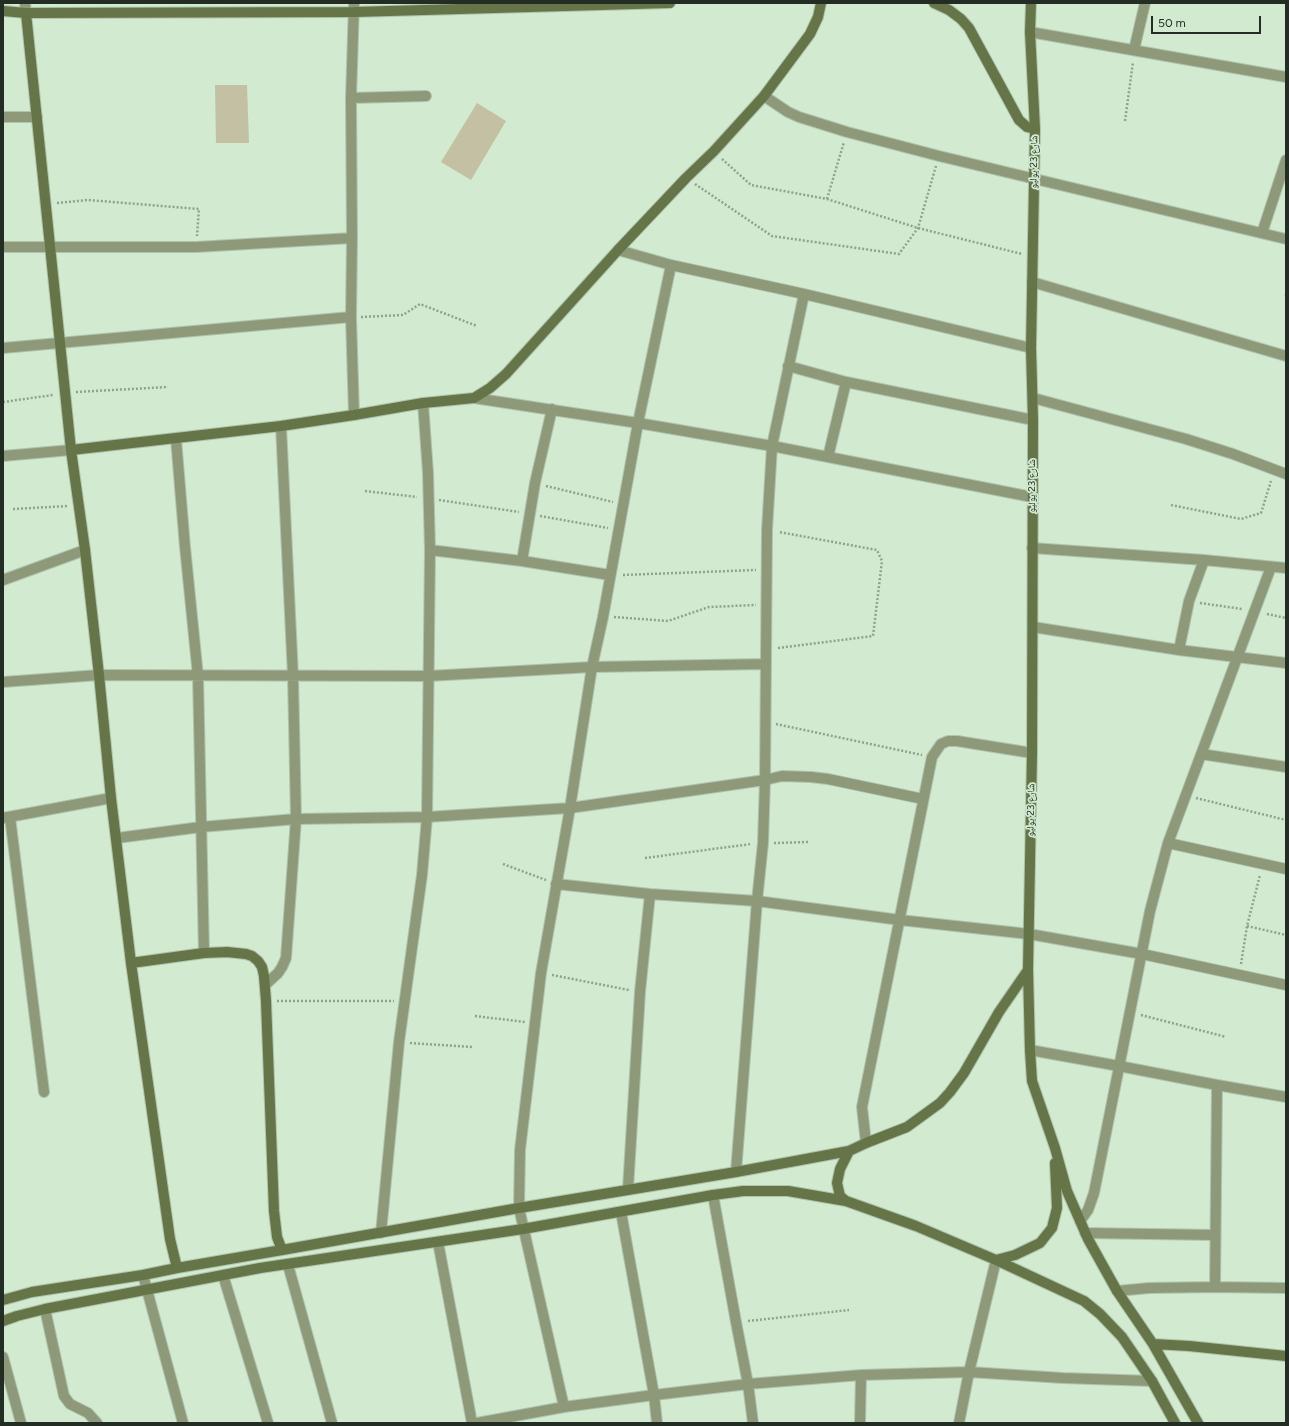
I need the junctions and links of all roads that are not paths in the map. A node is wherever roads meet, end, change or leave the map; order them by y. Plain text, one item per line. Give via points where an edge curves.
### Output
1 (670, 3) edge
2 (821, 3) edge
3 (934, 3) edge
4 (1030, 3) edge
5 (1145, 3) edge
6 (581, 4) edge
7 (526, 5) edge
8 (25, 8) edge
9 (354, 8) edge
10 (3, 10) edge
11 (1030, 32) junction
12 (1134, 50) junction
13 (1286, 77) edge
14 (426, 96) dead end
15 (764, 96) junction
16 (351, 98) junction
17 (3, 117) edge
18 (36, 117) junction
19 (1035, 129) junction
20 (1286, 160) edge
21 (1034, 178) junction
22 (1262, 233) junction
23 (352, 238) junction
24 (1286, 239) edge
25 (3, 247) edge
26 (51, 247) junction
27 (618, 250) junction
28 (671, 265) junction
29 (1032, 282) junction
30 (804, 294) junction
31 (351, 317) junction
32 (60, 342) junction
33 (3, 348) edge
34 (1031, 348) junction
35 (1286, 356) edge
36 (788, 366) junction
37 (846, 382) junction
38 (474, 398) junction
39 (1033, 398) junction
40 (423, 403) junction
41 (552, 409) junction
42 (354, 415) junction
43 (1033, 420) junction
44 (638, 423) junction
45 (281, 426) junction
46 (176, 439) junction
47 (772, 446) junction
48 (71, 450) junction
49 (3, 456) edge
50 (828, 457) junction
51 (1286, 474) edge
52 (1032, 498) junction
53 (1032, 548) junction
54 (85, 550) junction
55 (430, 550) junction
56 (1204, 560) junction
57 (522, 561) junction
58 (1270, 567) junction
59 (1286, 568) edge
60 (610, 575) junction
61 (3, 580) edge
62 (1033, 627) junction
63 (1179, 650) junction
64 (1236, 658) junction
65 (1286, 662) edge
66 (766, 664) junction
67 (592, 667) junction
68 (99, 675) junction
69 (198, 676) junction
70 (293, 676) junction
71 (428, 676) junction
72 (3, 682) edge
73 (1032, 753) junction
74 (1201, 754) junction
75 (1286, 767) edge
76 (765, 780) junction
77 (111, 798) junction
78 (924, 799) junction
79 (570, 808) junction
80 (7, 817) edge
81 (427, 817) junction
82 (296, 819) junction
83 (201, 827) junction
84 (117, 838) junction
85 (1168, 843) junction
86 (1286, 869) edge
87 (556, 884) junction
88 (650, 894) junction
89 (757, 901) junction
90 (900, 920) junction
91 (1029, 934) junction
92 (204, 953) junction
93 (1142, 954) junction
94 (131, 963) junction
95 (1028, 970) junction
96 (265, 985) junction
97 (1286, 985) edge
98 (1030, 1050) junction
99 (1119, 1066) junction
100 (1217, 1086) junction
101 (44, 1092) dead end
102 (1286, 1097) edge
103 (866, 1142) junction
104 (1055, 1148) junction
105 (848, 1151) junction
106 (736, 1172) junction
107 (628, 1189) junction
108 (713, 1195) junction
109 (846, 1201) junction
110 (519, 1208) junction
111 (621, 1212) junction
112 (1080, 1221) junction
113 (523, 1229) junction
114 (381, 1233) junction
115 (1086, 1233) junction
116 (1215, 1235) junction
117 (438, 1242) junction
118 (282, 1250) junction
119 (996, 1260) junction
120 (288, 1265) junction
121 (177, 1268) junction
122 (143, 1275) junction
123 (223, 1275) junction
124 (1215, 1287) junction
125 (1286, 1288) edge
126 (147, 1290) junction
127 (1117, 1292) junction
128 (3, 1300) edge
129 (45, 1309) junction
130 (3, 1321) edge
131 (1154, 1344) junction
132 (1286, 1356) edge
133 (3, 1357) edge
134 (969, 1372) junction
135 (861, 1374) junction
136 (1152, 1382) junction
137 (748, 1384) junction
138 (654, 1395) junction
139 (564, 1407) junction
140 (21, 1423) edge
141 (97, 1423) edge
142 (182, 1423) edge
143 (268, 1423) edge
144 (332, 1423) edge
145 (472, 1423) edge
146 (477, 1423) edge
147 (657, 1423) edge
148 (753, 1423) edge
149 (860, 1423) edge
150 (959, 1423) edge
151 (1175, 1423) edge
152 (1198, 1423) edge

1 - 6 street
2 - 15 street via 810,34
3 - 19 street via 961,19 1019,120
4 - 11 street, شارع 23 يوليو
5 - 12 street
6 - 7 street
7 - 9 street
8 - 9 street
8 - 10 street
8 - 18 street
9 - 16 street
11 - 12 street
11 - 19 street, شارع 23 يوليو
12 - 13 street
14 - 16 street
15 - 21 street via 799,117 847,132
15 - 27 street
16 - 23 street
17 - 18 street
18 - 26 street
19 - 21 street, شارع 23 يوليو
20 - 22 street
21 - 22 street
21 - 29 street, شارع 23 يوليو
22 - 24 street
23 - 26 street via 196,247
23 - 31 street
25 - 26 street
26 - 32 street
27 - 28 street
27 - 38 street via 506,374
28 - 30 street
28 - 44 street
29 - 34 street, شارع 23 يوليو
29 - 35 street
30 - 34 street
30 - 36 street
31 - 32 street
31 - 42 street
32 - 33 street
32 - 48 street
34 - 39 street, شارع 23 يوليو
36 - 37 street
36 - 47 street
37 - 43 street
37 - 50 street
38 - 40 street
38 - 41 street
39 - 43 street, شارع 23 يوليو
39 - 51 street via 1186,439
40 - 42 street
40 - 55 street
41 - 44 street
41 - 57 street via 535,483
42 - 45 street
43 - 52 street, شارع 23 يوليو
44 - 47 street
44 - 60 street
45 - 46 street
45 - 70 street
46 - 48 street
46 - 69 street
47 - 50 street
47 - 66 street via 767,530
48 - 49 street
48 - 54 street
50 - 52 street
52 - 53 street, شارع 23 يوليو
53 - 56 street
53 - 62 street, شارع 23 يوليو
54 - 61 street
54 - 68 street
55 - 57 street
55 - 71 street
56 - 58 street
56 - 63 street via 1189,601
57 - 60 street
58 - 59 street
58 - 64 street
60 - 67 street
62 - 63 street
62 - 73 street, شارع 23 يوليو
63 - 64 street
64 - 65 street
64 - 74 street
66 - 67 street
66 - 76 street
67 - 71 street
67 - 79 street
68 - 69 street
68 - 72 street
68 - 77 street
69 - 70 street
69 - 83 street
70 - 71 street
70 - 82 street
71 - 81 street
73 - 78 street via 948,741 941,744 932,757
73 - 91 street, شارع 23 يوليو
74 - 75 street
74 - 85 street
76 - 78 street via 782,776 811,777
76 - 79 street
76 - 89 street via 764,843
77 - 80 street
77 - 84 street
78 - 90 street
79 - 81 street
79 - 87 street
80 - 101 street
81 - 82 street
81 - 114 street via 422,875 399,1042
82 - 83 street
82 - 96 street via 286,958 278,973
83 - 84 street
83 - 92 street
84 - 94 street
85 - 86 street
85 - 93 street via 1150,911
87 - 88 street
87 - 110 street via 535,1023 520,1150
88 - 89 street
88 - 107 street via 640,992
89 - 90 street
89 - 106 street
90 - 91 street
90 - 103 street via 862,1107
91 - 93 street
91 - 95 street, شارع 23 يوليو
92 - 94 street
92 - 96 street via 252,956 262,967
93 - 97 street
93 - 99 street
94 - 121 street via 169,1233
95 - 98 street, شارع 23 يوليو
95 - 103 street via 950,1092 935,1107 907,1127
96 - 118 street via 274,1211
98 - 99 street
98 - 104 street, شارع 23 يوليو via 1032,1081
99 - 100 street
99 - 112 street via 1094,1193 1088,1210
100 - 102 street
100 - 116 street
103 - 105 street
104 - 112 street via 1067,1191
104 - 119 street via 1057,1208 1052,1228 1040,1243 1015,1255
105 - 106 street
105 - 109 street via 837,1183 840,1196
106 - 107 street
107 - 110 street
108 - 109 street via 743,1191 776,1191
108 - 111 street
108 - 137 street
109 - 119 street via 916,1226
110 - 113 street
110 - 114 street
111 - 113 street
111 - 138 street
112 - 115 street
113 - 117 street
113 - 139 street
114 - 118 street
115 - 116 street
115 - 127 street
116 - 124 street
117 - 120 street
117 - 145 street
118 - 121 street
119 - 134 street
119 - 136 street via 1084,1301 1122,1337
120 - 123 street
120 - 144 street
121 - 122 street
122 - 126 street
122 - 128 street via 32,1292
123 - 126 street
123 - 143 street
124 - 125 street
124 - 127 street via 1149,1288
126 - 129 street
126 - 142 street
127 - 131 street
129 - 130 street
129 - 141 street via 64,1396 70,1404 88,1413
131 - 132 street
131 - 152 street
133 - 140 street
134 - 135 street
134 - 136 street
134 - 150 street
135 - 137 street
135 - 149 street
136 - 151 street
137 - 138 street
137 - 148 street
138 - 139 street
138 - 147 street
139 - 146 street

